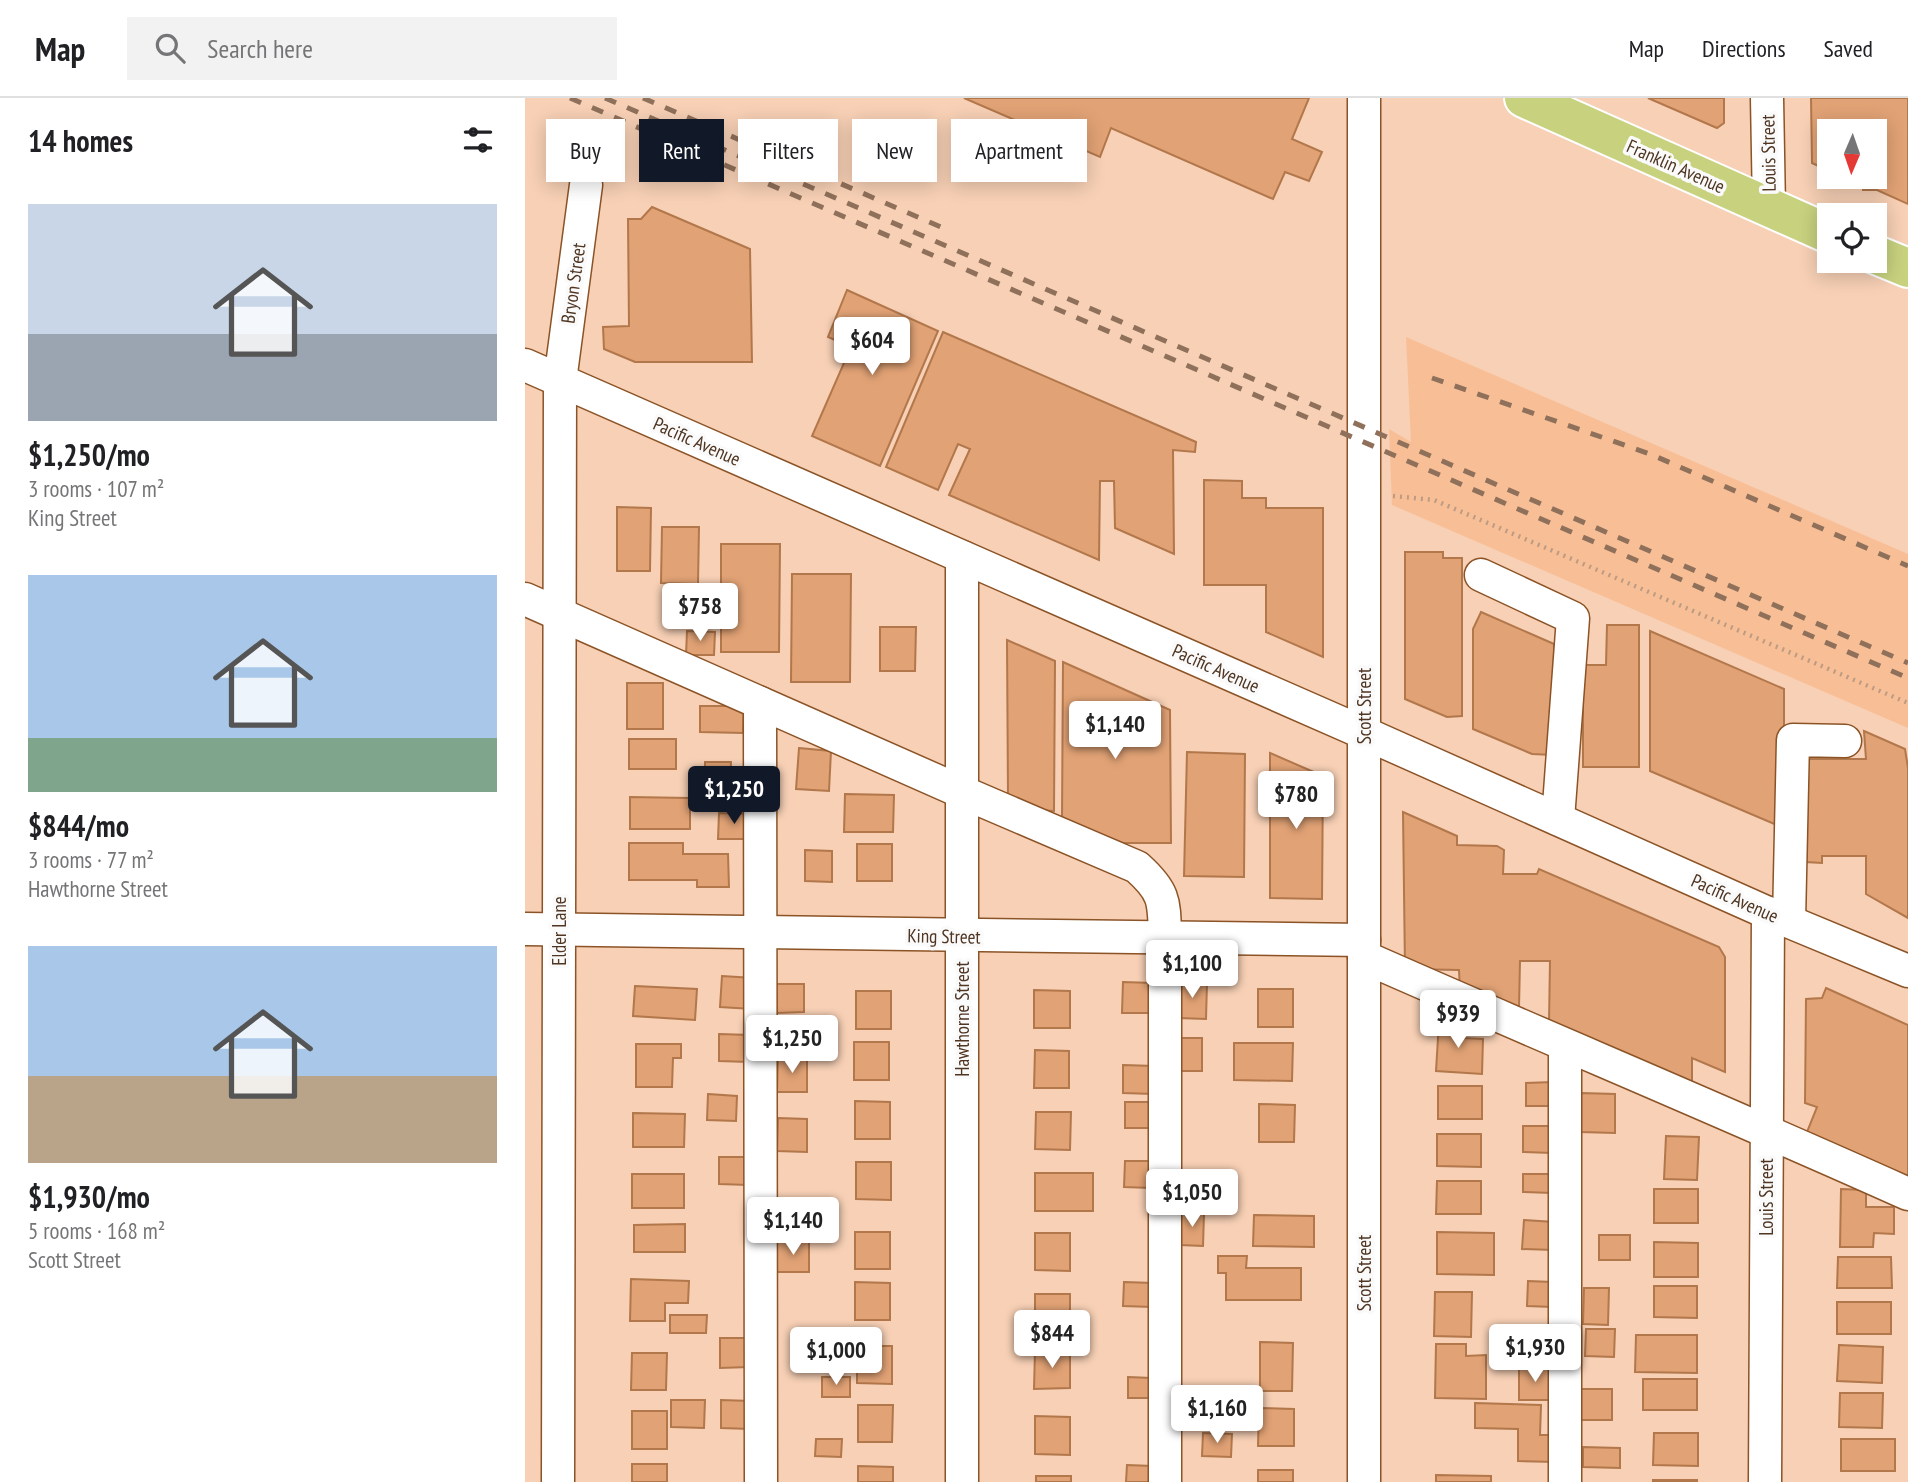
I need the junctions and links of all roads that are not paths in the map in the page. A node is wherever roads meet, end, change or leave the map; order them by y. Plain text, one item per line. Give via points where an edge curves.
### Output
1 (1364, 98) edge
2 (1524, 98) edge
3 (1767, 98) edge
4 (586, 185) dead end
5 (1769, 208) junction
6 (1817, 229) edge
7 (1887, 259) edge
8 (1908, 268) edge
9 (525, 365) edge
10 (560, 381) junction
11 (963, 556) junction
12 (1481, 575) dead end
13 (525, 599) edge
14 (559, 614) junction
15 (759, 703) junction
16 (1364, 733) junction
17 (1845, 741) dead end
18 (962, 792) junction
19 (1558, 819) junction
20 (1779, 917) junction
21 (525, 929) edge
22 (559, 929) junction
23 (760, 933) junction
24 (961, 936) junction
25 (1165, 939) junction
26 (1364, 949) junction
27 (1908, 971) edge
28 (1565, 1046) junction
29 (1766, 1130) junction
30 (1908, 1194) edge
31 (558, 1482) edge
32 (761, 1482) edge
33 (962, 1482) edge
34 (1165, 1482) edge
35 (1364, 1482) edge
36 (1565, 1482) edge
37 (1765, 1482) edge

1 - 16 street, Scott Street
2 - 5 main road, Franklin Avenue
3 - 5 street, Louis Street
4 - 10 street, Bryon Street
5 - 6 main road, Franklin Avenue
7 - 8 main road
9 - 10 street, Pacific Avenue
10 - 11 street, Pacific Avenue
10 - 14 street, Elder Lane
11 - 16 street, Pacific Avenue
11 - 18 street, Hawthorne Street
12 - 19 street via 1573,618
13 - 14 street
14 - 15 street
14 - 22 street, Elder Lane
15 - 18 street
15 - 23 street
16 - 19 street, Pacific Avenue
16 - 26 street, Scott Street
17 - 20 street, Louis Street via 1793,740
18 - 24 street, Hawthorne Street
18 - 25 street via 1137,867 1159,891
19 - 20 street, Pacific Avenue
20 - 27 street, Pacific Avenue
20 - 29 street, Louis Street
21 - 22 street, King Street
22 - 23 street, King Street
22 - 31 street, Elder Lane
23 - 24 street, King Street
23 - 32 street
24 - 25 street, King Street
24 - 33 street, Hawthorne Street
25 - 26 street, King Street
25 - 34 street
26 - 28 street
26 - 35 street, Scott Street
28 - 29 street
28 - 36 street
29 - 30 street
29 - 37 street, Louis Street

